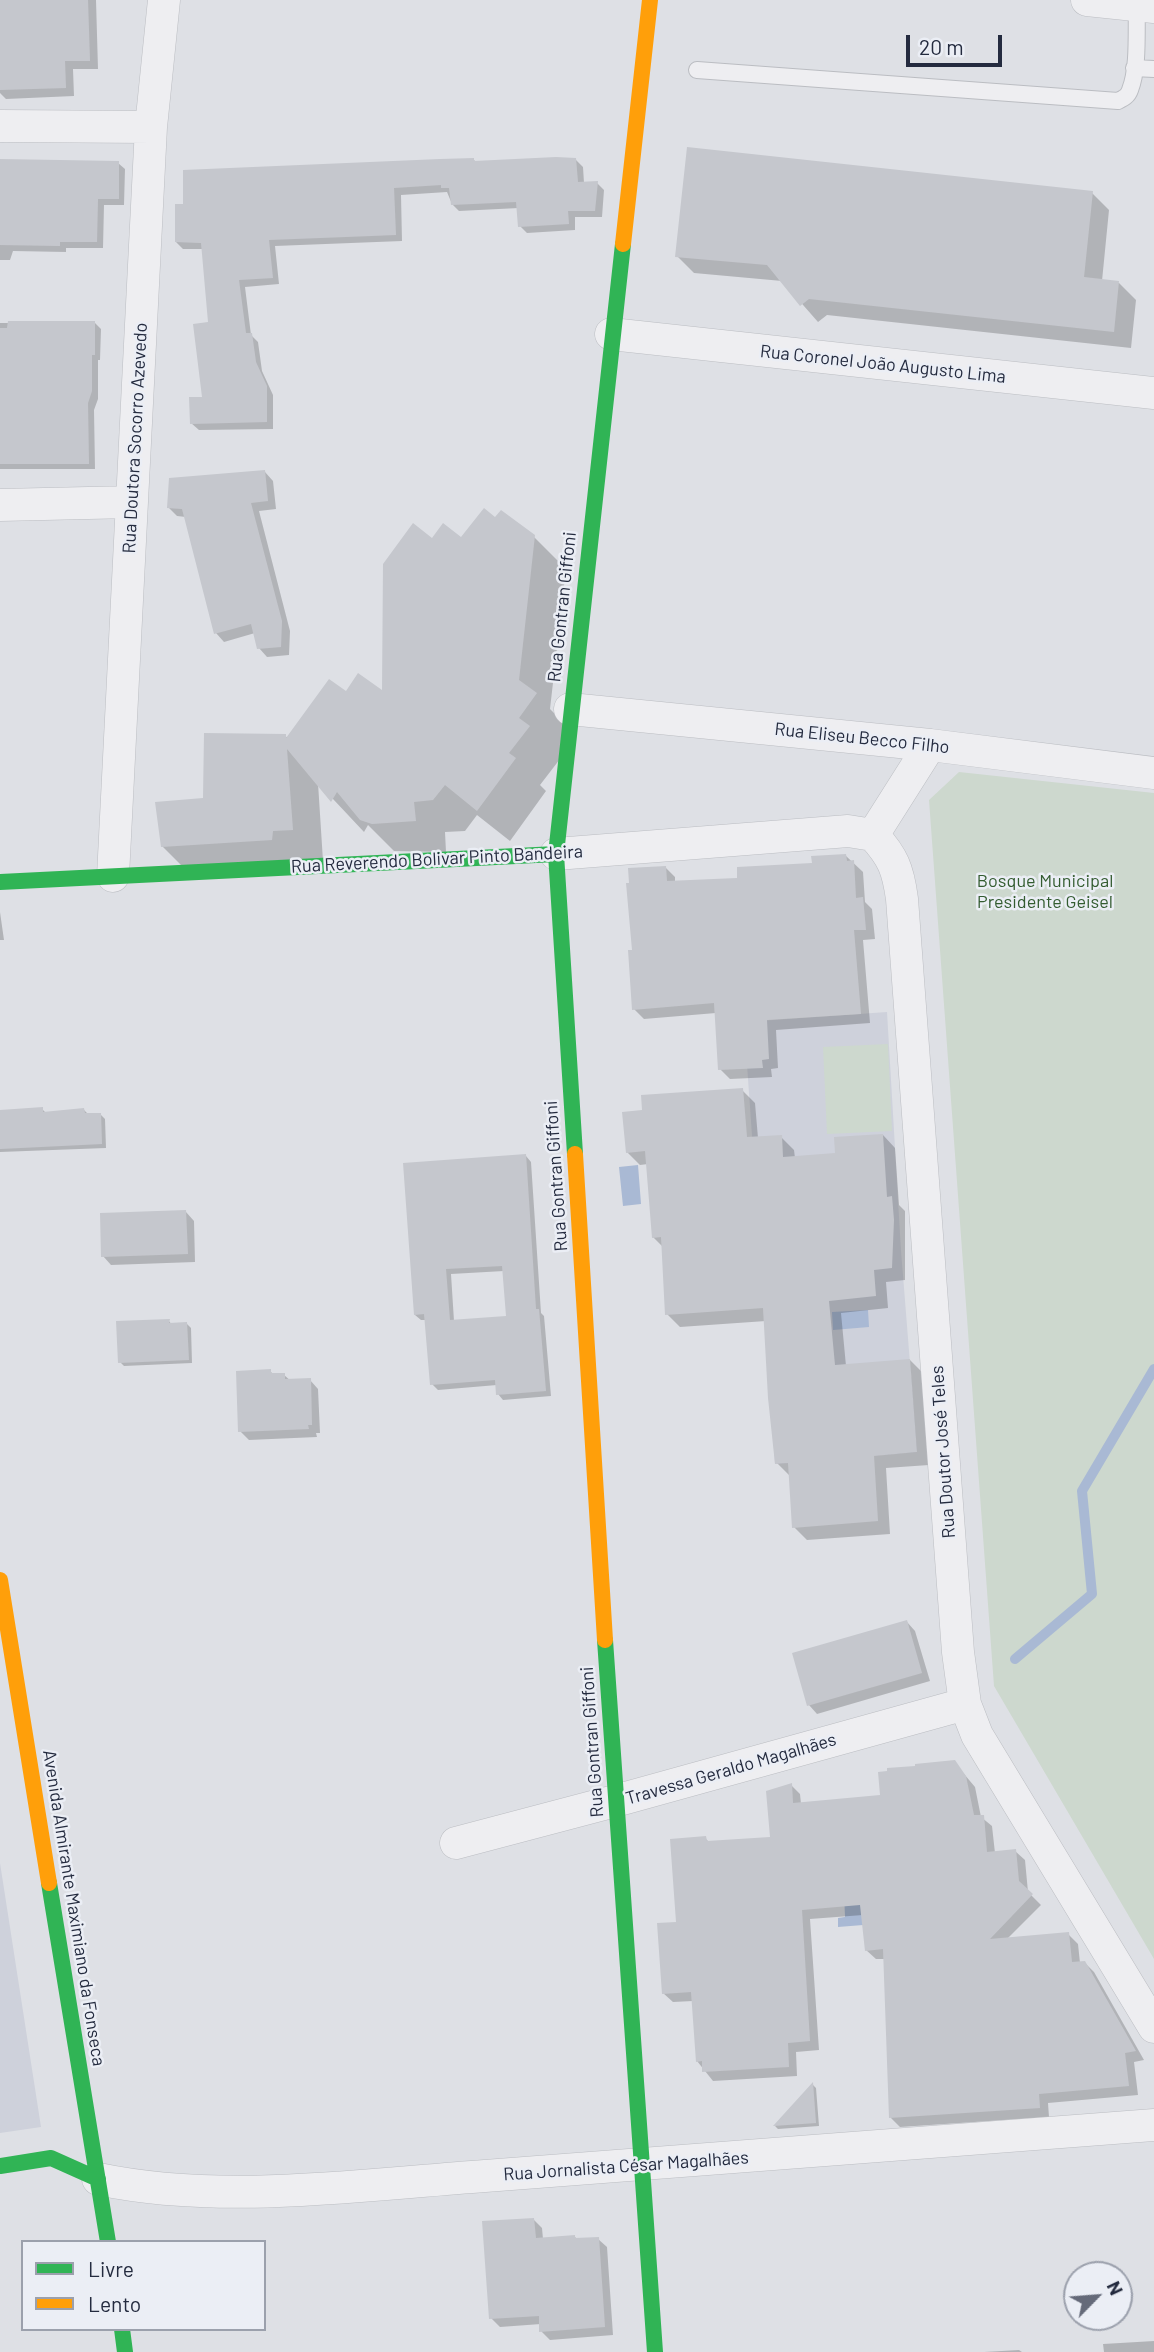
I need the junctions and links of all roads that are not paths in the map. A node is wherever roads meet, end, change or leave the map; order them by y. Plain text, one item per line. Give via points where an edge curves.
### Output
1 (164, 0) edge
2 (650, 0) edge
3 (1087, 0) edge
4 (1146, 6) edge
5 (1134, 68) junction
6 (1154, 69) edge
7 (697, 70) dead end
8 (0, 126) edge
9 (152, 127) junction
10 (611, 334) junction
11 (1154, 393) edge
12 (132, 502) junction
13 (0, 505) edge
14 (570, 709) junction
15 (930, 745) junction
16 (1154, 773) edge
17 (873, 835) junction
18 (556, 854) junction
19 (113, 876) junction
20 (0, 882) edge
21 (0, 1580) edge
22 (965, 1704) junction
23 (615, 1801) junction
24 (456, 1843) dead end
25 (1154, 2026) edge
26 (1154, 2125) edge
27 (643, 2165) junction
28 (0, 2166) edge
29 (98, 2179) junction
30 (108, 2240) edge
31 (122, 2331) edge
32 (125, 2352) edge
33 (655, 2352) edge

1 - 9 street, Rua Doutora Socorro Azevedo
2 - 10 street, Rua Gontran Giffoni
3 - 4 street
4 - 5 lane
5 - 6 lane
5 - 7 lane via 1126,97 1108,102
8 - 9 street
9 - 12 street, Rua Doutora Socorro Azevedo
10 - 11 street, Rua Coronel João Augusto Lima
10 - 14 street, Rua Gontran Giffoni
12 - 13 street
12 - 19 street, Rua Doutora Socorro Azevedo
14 - 15 street, Rua Eliseu Becco Filho
14 - 18 street, Rua Gontran Giffoni
15 - 16 street, Rua Eliseu Becco Filho
15 - 17 street
17 - 18 street, Rua Reverendo Bolivar Pinto Bandeira via 848,831
17 - 22 street, Rua Doutor José Teles via 889,852 899,874 902,899
18 - 19 street, Rua Reverendo Bolivar Pinto Bandeira
18 - 23 street, Rua Gontran Giffoni
19 - 20 street, Rua Reverendo Bolivar Pinto Bandeira
21 - 29 street, Avenida Almirante Maximiano da Fonseca
22 - 23 street, Travessa Geraldo Magalhães
22 - 25 street, Rua Doutor José Teles via 1002,1779
23 - 24 street, Travessa Geraldo Magalhães
23 - 27 street, Rua Gontran Giffoni
26 - 27 street, Rua Jornalista César Magalhães
27 - 29 street, Rua Jornalista César Magalhães via 204,2193
27 - 33 street, Rua Gontran Giffoni
28 - 29 street via 51,2158
29 - 30 street, Avenida Almirante Maximiano da Fonseca
31 - 32 street

